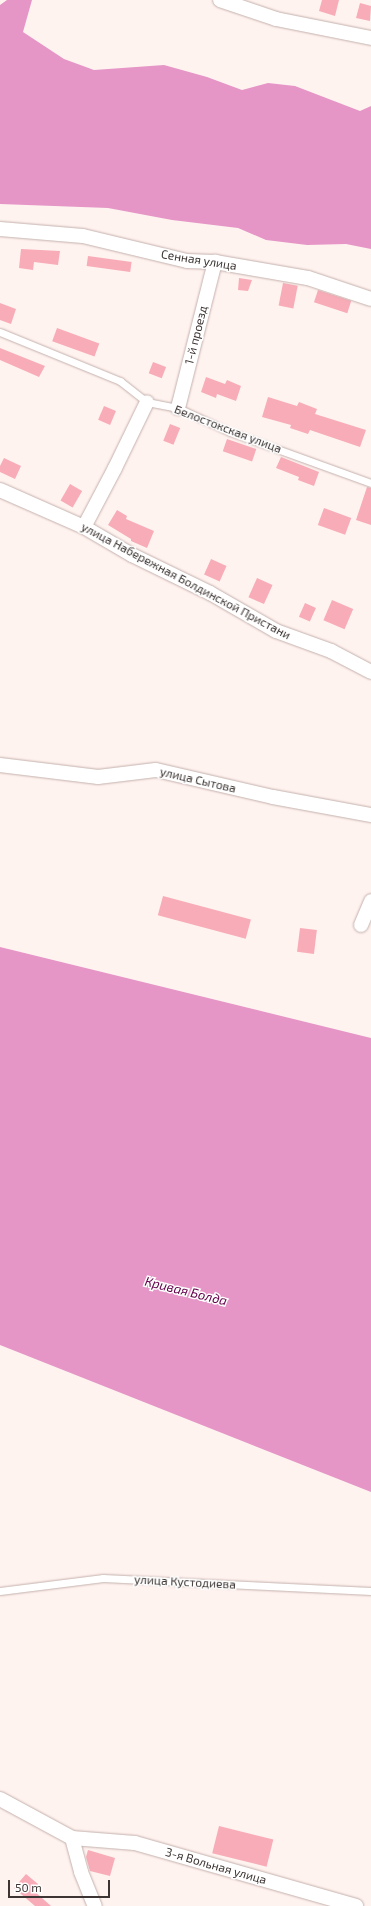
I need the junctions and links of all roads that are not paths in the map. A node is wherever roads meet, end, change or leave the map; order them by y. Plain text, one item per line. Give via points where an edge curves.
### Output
1 (220, 0) edge
2 (371, 38) edge
3 (0, 229) edge
4 (215, 262) junction
5 (371, 299) edge
6 (0, 332) edge
7 (147, 402) junction
8 (178, 408) junction
9 (371, 483) edge
10 (0, 490) edge
11 (84, 528) junction
12 (371, 672) edge
13 (0, 765) edge
14 (371, 815) edge
15 (371, 901) edge
16 (360, 925) dead end
17 (0, 1591) edge
18 (371, 1591) edge
19 (0, 1798) edge
20 (72, 1838) junction
21 (95, 1906) edge
22 (356, 1906) edge

1 - 2 street via 276,19
3 - 4 street, Сенная улица via 83,236 187,261
4 - 5 street, Сенная улица via 308,278
4 - 8 street, 1-й проезд
6 - 7 lane, Белостокская улица via 120,382
7 - 8 lane, Белостокская улица
7 - 11 street
8 - 9 lane, Белостокская улица via 230,432
10 - 11 street, улица Набережная Болдинской Пристани
11 - 12 street, улица Набережная Болдинской Пристани via 210,593 276,631 331,651
13 - 14 street, улица Сытова via 98,777 156,770 273,797
15 - 16 street
17 - 18 lane, улица Кустодиева via 103,1578
19 - 20 street
20 - 21 street via 81,1872
20 - 22 street, 3-я Вольная улица via 135,1843

